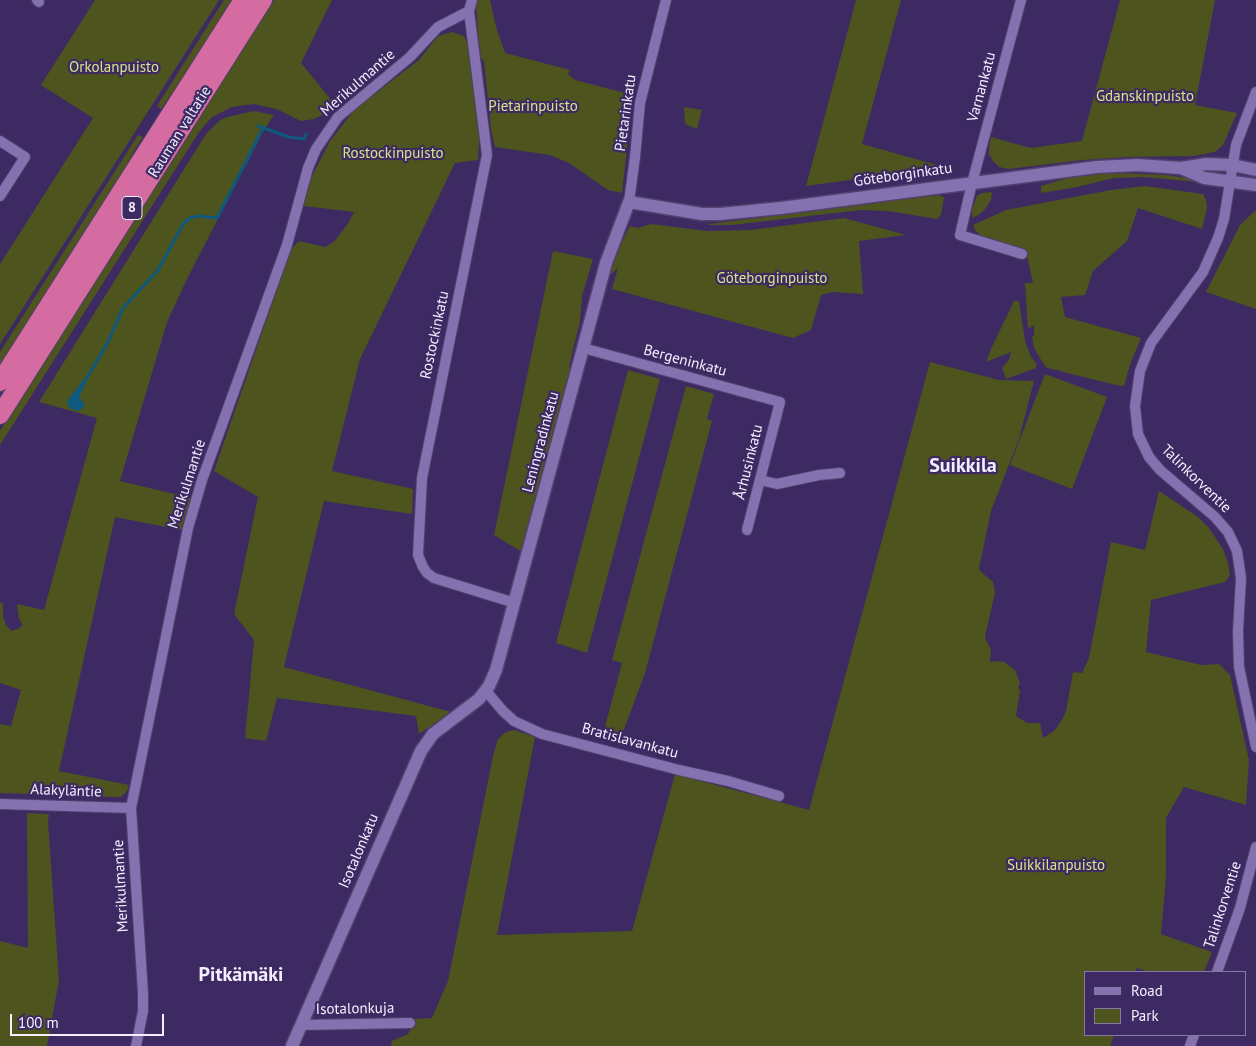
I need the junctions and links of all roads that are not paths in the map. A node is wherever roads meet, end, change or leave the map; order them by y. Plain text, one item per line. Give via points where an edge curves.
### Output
1 (243, 0) edge
2 (263, 0) edge
3 (472, 0) edge
4 (666, 0) edge
5 (1021, 0) edge
6 (469, 11) junction
7 (1256, 92) edge
8 (0, 141) edge
9 (1232, 165) junction
10 (1181, 168) junction
11 (1256, 170) edge
12 (972, 182) junction
13 (1230, 182) junction
14 (1256, 185) edge
15 (0, 196) edge
16 (629, 202) junction
17 (1022, 254) dead end
18 (583, 348) junction
19 (0, 382) edge
20 (780, 402) joint
21 (0, 415) edge
22 (840, 473) dead end
23 (760, 480) junction
24 (747, 530) dead end
25 (515, 603) junction
26 (486, 691) junction
27 (1256, 747) edge
28 (779, 796) dead end
29 (0, 804) edge
30 (132, 808) junction
31 (1256, 847) edge
32 (1217, 971) edge
33 (410, 1023) dead end
34 (301, 1025) junction
35 (136, 1046) edge
36 (292, 1046) edge

1 - 19 highway, Rauman valtatie / 8
2 - 21 highway, Rauman valtatie / 8
3 - 6 street
4 - 16 street, Pietarinkatu via 641,96
5 - 12 street, Varnankatu
6 - 25 street, Rostockinkatu via 486,155 422,478 418,555 427,573 434,578
6 - 30 street, Merikulmantie via 438,27 410,57 338,116 312,158 287,245 202,480 188,528
7 - 9 street, Talinkorventie
8 - 15 street via 25,157
9 - 10 street, Göteborginkatu via 1206,164
9 - 11 street, Göteborginkatu
9 - 13 street, Talinkorventie
10 - 12 street, Göteborginkatu via 1097,167
10 - 13 street, Göteborginkatu via 1204,178
12 - 16 street, Göteborginkatu via 720,214
12 - 17 street, Varnankatu via 960,235
13 - 14 street, Göteborginkatu
13 - 27 street, Talinkorventie via 1224,219 1211,256 1151,343 1140,371 1135,406 1138,434 1149,457 1215,517 1237,550 1241,578 1239,667
16 - 18 street, Leningradinkatu via 606,263
18 - 20 street, Bergeninkatu
18 - 25 street, Leningradinkatu
20 - 23 street, Århusinkatu
22 - 23 street via 777,484
23 - 24 street, Århusinkatu
25 - 26 street, Leningradinkatu via 496,670
26 - 28 street, Bratislavankatu via 514,720 542,734
26 - 34 street, Isotalonkatu via 476,703 433,734 421,751
29 - 30 street, Alakyläntie
30 - 35 street, Merikulmantie via 143,993
31 - 32 street, Talinkorventie via 1240,908
33 - 34 street, Isotalonkuja
34 - 36 street, Isotalonkatu

